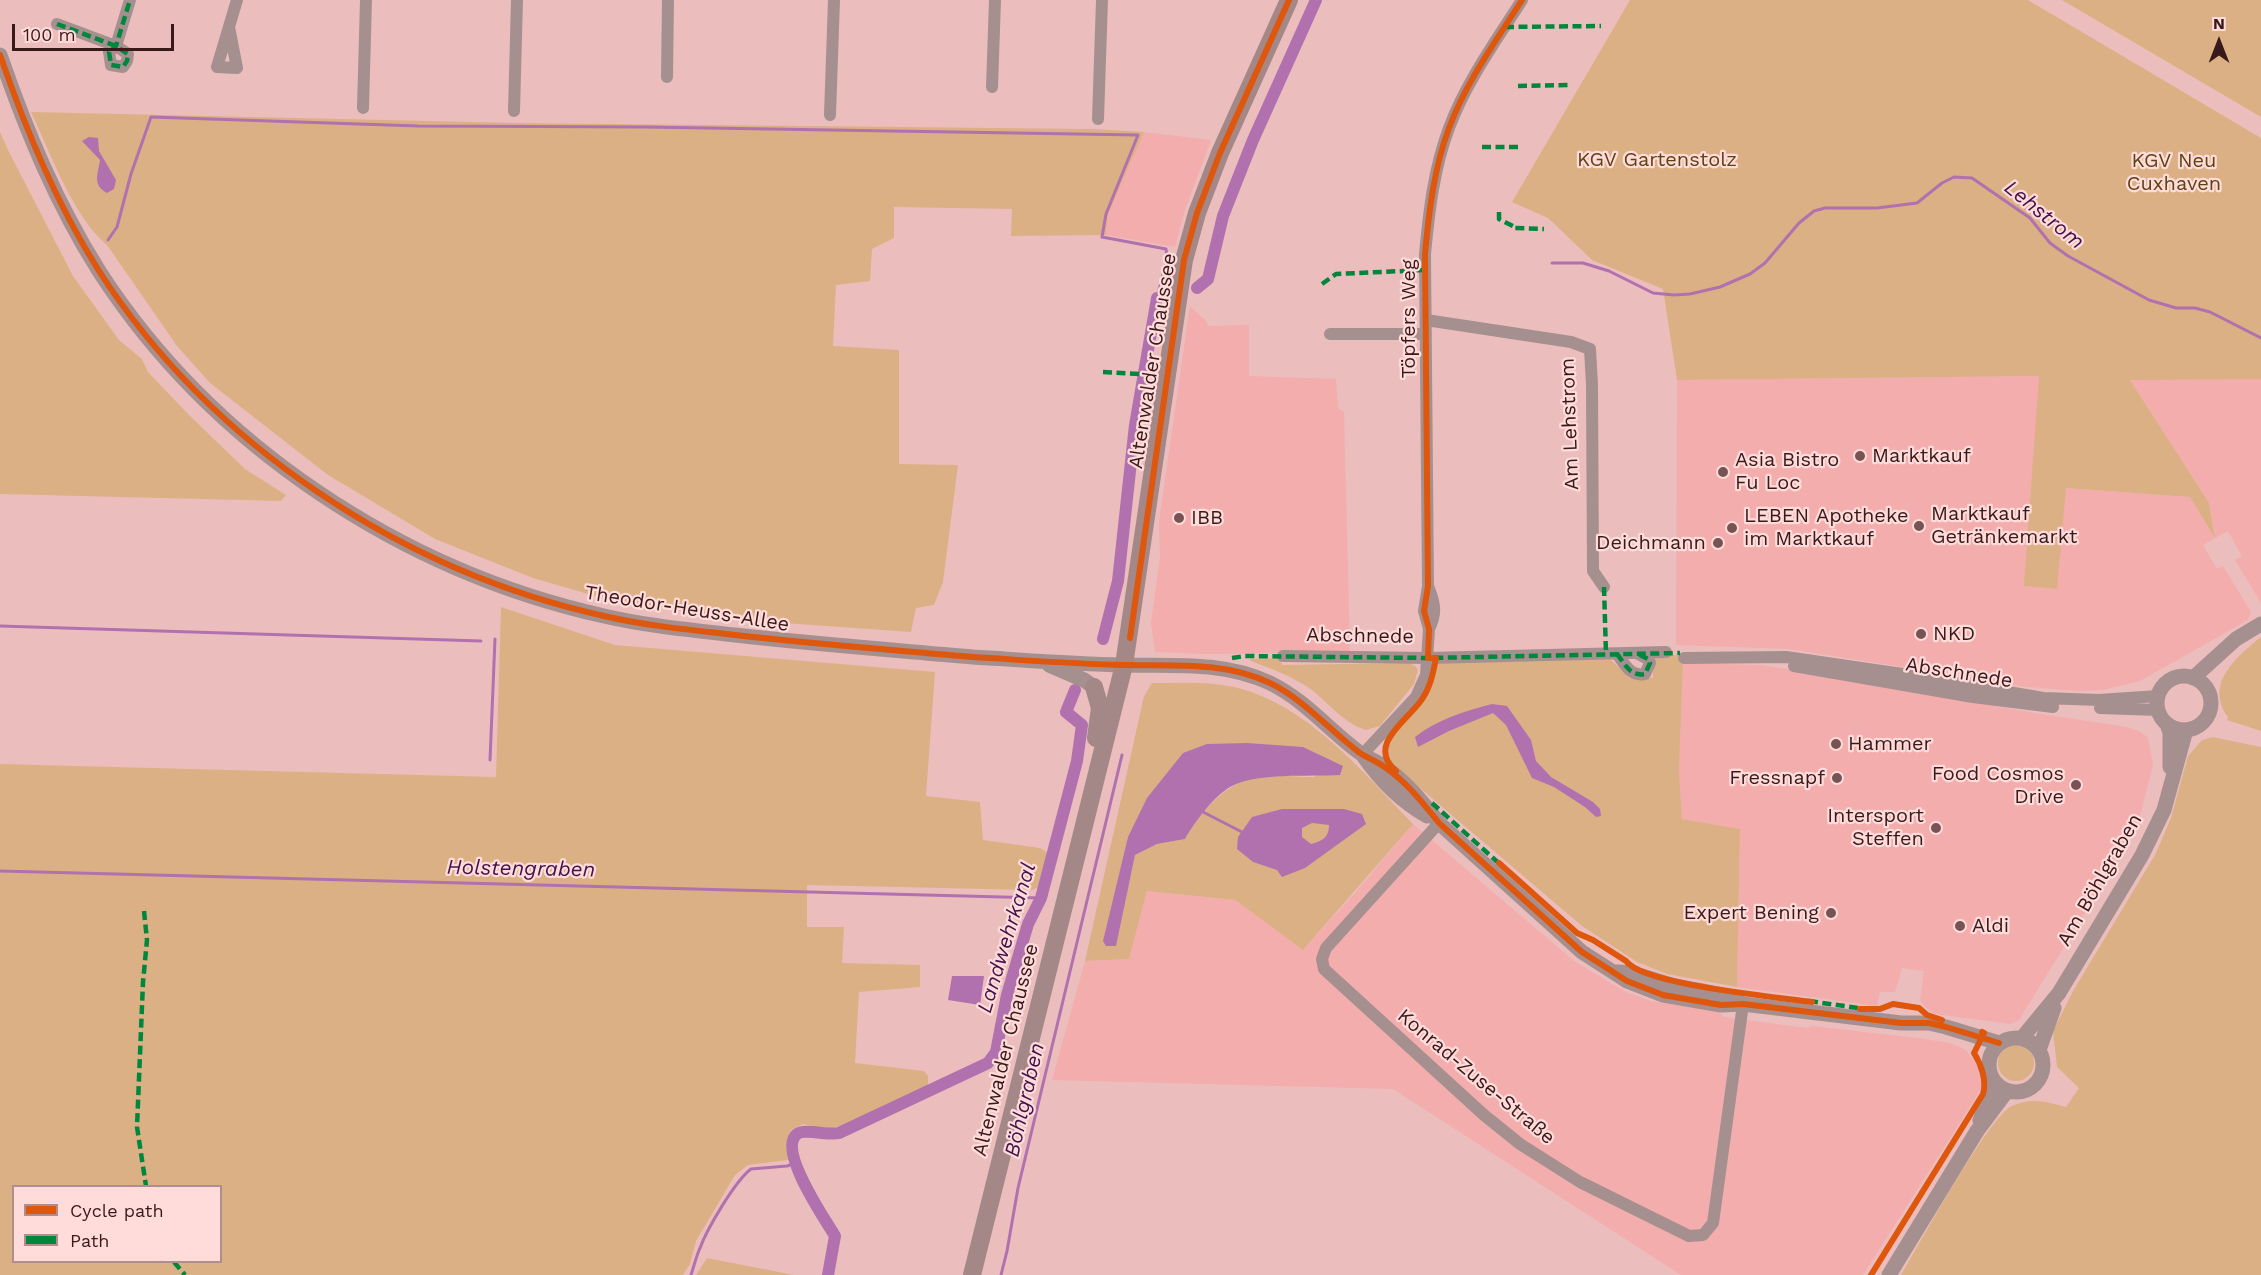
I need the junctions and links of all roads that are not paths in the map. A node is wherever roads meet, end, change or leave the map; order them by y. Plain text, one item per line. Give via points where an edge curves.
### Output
1 (130, 0) edge
2 (237, 0) edge
3 (366, 0) edge
4 (518, 0) edge
5 (668, 0) edge
6 (834, 0) edge
7 (995, 0) edge
8 (1102, 0) edge
9 (1289, 0) edge
10 (1522, 0) edge
11 (57, 24) dead end
12 (229, 27) dead end
13 (0, 55) edge
14 (667, 77) dead end
15 (992, 87) dead end
16 (363, 108) dead end
17 (514, 111) dead end
18 (830, 115) dead end
19 (1098, 119) dead end
20 (1426, 320) junction
21 (1330, 334) dead end
22 (1426, 334) junction
23 (1604, 587) dead end
24 (2258, 626) edge
25 (1666, 652) dead end
26 (1617, 654) junction
27 (1638, 654) junction
28 (1283, 656) dead end
29 (1428, 658) junction
30 (1684, 658) dead end
31 (1041, 661) junction
32 (1124, 665) junction
33 (2193, 678) junction
34 (1094, 687) joint
35 (2206, 688) junction
36 (2158, 703) junction
37 (2167, 724) junction
38 (2186, 730) junction
39 (1362, 755) junction
40 (2170, 784) junction
41 (1091, 802) junction
42 (1439, 823) junction
43 (2059, 993) junction
44 (1743, 1004) junction
45 (1901, 1023) junction
46 (2022, 1038) junction
47 (2000, 1043) junction
48 (2039, 1050) junction
49 (1990, 1056) junction
50 (2001, 1087) junction
51 (972, 1275) edge
52 (1889, 1275) edge

1 - 11 street via 116,46
2 - 12 street
3 - 16 street
4 - 17 street
5 - 14 street
6 - 18 street
7 - 15 street
8 - 19 street
9 - 32 main road, Altenwalder Chaussee via 1220,153 1184,260
10 - 20 street, Töpfers Weg via 1472,79 1449,127 1428,215
13 - 31 street, Theodor-Heuss-Allee via 19,111 71,223 102,275 143,330 218,412 299,480 364,521 453,567 522,594 608,617 798,642
20 - 22 street, Töpfers Weg
20 - 23 street, Am Lehstrom via 1571,342 1590,349 1593,571
21 - 22 street
22 - 29 street, Töpfers Weg via 1428,586 1435,617 1429,629
24 - 33 street via 2236,639
24 - 35 street
25 - 27 street, Abschnede
26 - 27 street, Abschnede
26 - 27 street via 1631,672 1645,674 1650,663
26 - 29 street, Abschnede
28 - 29 street, Abschnede
29 - 39 street, Töpfers Weg via 1416,698
30 - 36 street, Abschnede via 1786,657 2043,698
31 - 32 street, Theodor-Heuss-Allee
31 - 34 street
32 - 39 street, Theodor-Heuss-Allee via 1206,666 1242,672 1274,684
32 - 41 main road, Altenwalder Chaussee
33 - 35 street
33 - 36 street via 2176,678 2162,688
34 - 41 main road, Altenwalder Chaussee via 1100,721 1090,780
35 - 38 street via 2209,712 2200,725
36 - 37 street
37 - 38 street
37 - 40 street, Am Böhlgraben
38 - 40 street, Am Böhlgraben
39 - 42 street, Theodor-Heuss-Allee via 1386,768
40 - 43 street, Am Böhlgraben via 2164,810 2142,855
41 - 51 main road, Altenwalder Chaussee
42 - 44 street, Theodor-Heuss-Allee via 1582,952 1615,972 1725,994
42 - 44 street, Konrad-Zuse-Straße via 1326,948 1322,959 1326,972 1515,1140 1571,1177 1689,1236 1703,1235 1713,1223
43 - 46 street, Am Böhlgraben
43 - 48 street, Am Böhlgraben
44 - 45 street
45 - 47 street via 1929,1023
45 - 49 street via 1923,1033 1967,1043
46 - 47 street
46 - 48 street
47 - 49 street
48 - 50 street via 2043,1070 2031,1087 2022,1091
49 - 50 street via 1989,1066
50 - 52 street via 1984,1107 1977,1131

